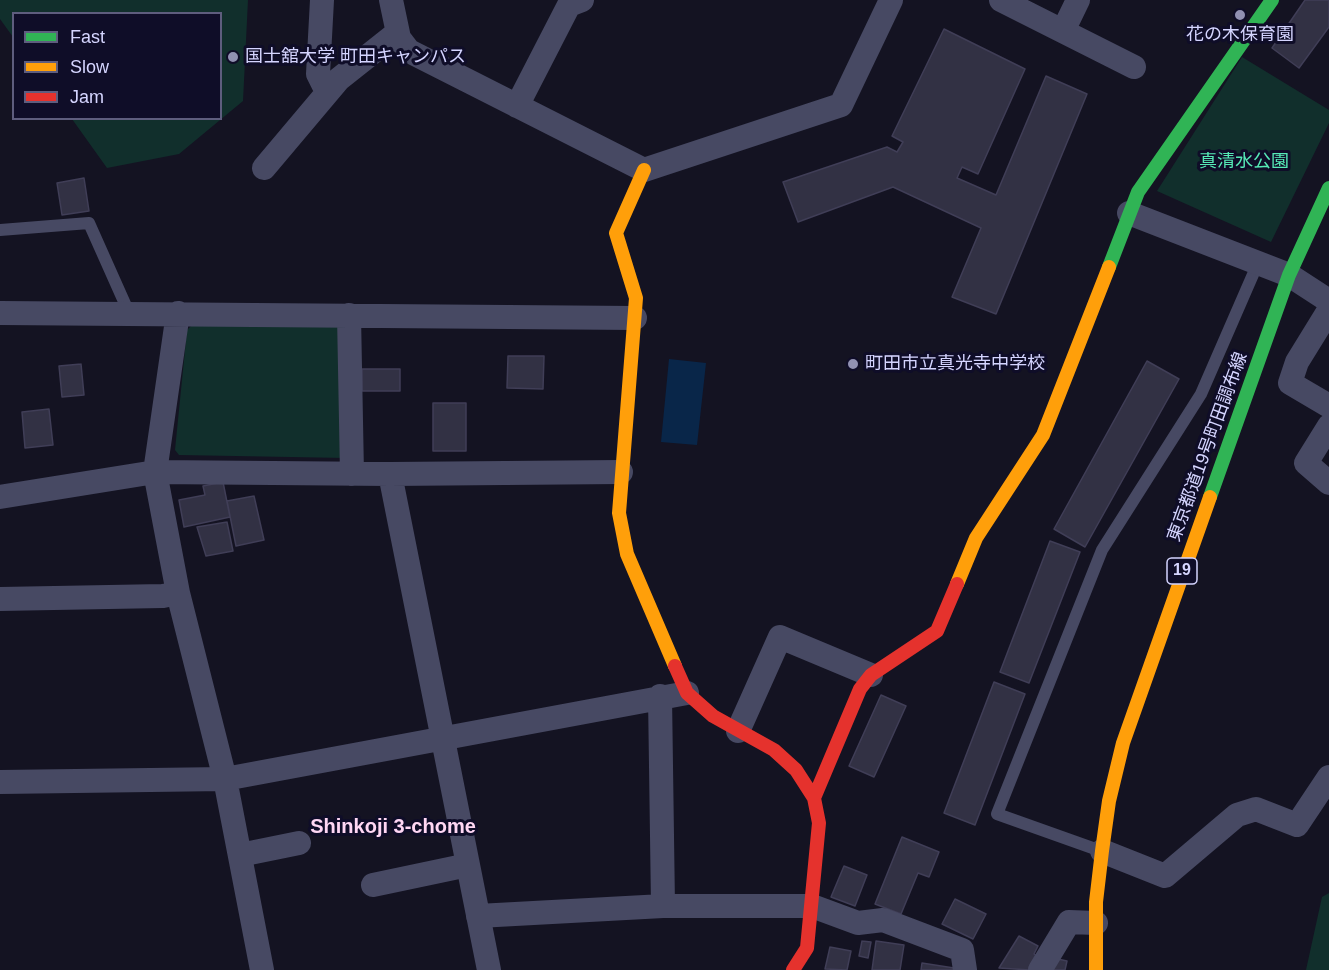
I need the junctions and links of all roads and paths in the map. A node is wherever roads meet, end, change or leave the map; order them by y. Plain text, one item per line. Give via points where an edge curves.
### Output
1 (322, 0) edge
2 (391, 0) edge
3 (582, 0) edge
4 (891, 0) edge
5 (1001, 0) edge
6 (1078, 0) edge
7 (1272, 0) edge
8 (1063, 31) junction
9 (397, 33) junction
10 (1134, 67) dead end
11 (327, 92) junction
12 (517, 106) junction
13 (264, 168) dead end
14 (644, 170) junction
15 (1329, 188) edge
16 (1129, 213) junction
17 (0, 230) edge
18 (1258, 262) junction
19 (1290, 275) junction
20 (1329, 301) edge
21 (1329, 310) edge
22 (0, 313) edge
23 (178, 313) junction
24 (130, 315) junction
25 (349, 315) junction
26 (635, 318) junction
27 (1329, 406) edge
28 (1329, 426) edge
29 (155, 472) junction
30 (621, 472) junction
31 (352, 474) junction
32 (390, 474) junction
33 (1329, 483) edge
34 (0, 497) edge
35 (178, 593) junction
36 (0, 599) edge
37 (871, 675) junction
38 (687, 693) junction
39 (660, 696) junction
40 (738, 731) junction
41 (442, 737) junction
42 (1329, 777) edge
43 (225, 779) junction
44 (0, 782) edge
45 (814, 798) junction
46 (299, 843) dead end
47 (1102, 851) junction
48 (240, 855) junction
49 (468, 865) junction
50 (373, 885) dead end
51 (663, 906) junction
52 (813, 906) junction
53 (478, 916) junction
54 (1096, 923) junction
55 (262, 970) edge
56 (489, 970) edge
57 (793, 970) edge
58 (965, 970) edge
59 (1040, 970) edge
60 (1096, 970) edge

1 - 11 street via 318,74
2 - 9 street
3 - 12 street via 569,4
4 - 14 street via 841,105
5 - 8 street
6 - 8 street
7 - 16 street via 1138,192
8 - 10 street
9 - 11 street
9 - 12 street via 409,51
11 - 13 street
12 - 14 street
14 - 26 street via 616,233 636,298
15 - 19 street, 東京都道19号町田調布線 / 19
16 - 18 street
16 - 37 street via 1043,435 976,538 937,631
17 - 24 lane via 89,223
18 - 19 street
18 - 47 lane via 1201,394 1102,550 997,814
19 - 20 street
19 - 47 street, 東京都道19号町田調布線 / 19 via 1123,743
21 - 27 street via 1297,362 1290,383
22 - 24 street
23 - 24 street
23 - 25 street
23 - 29 street
25 - 26 street
25 - 31 street
26 - 30 street
28 - 33 street via 1306,463
29 - 31 street
29 - 34 street
29 - 35 street
30 - 32 street
30 - 38 street via 619,513 627,554
31 - 32 street
32 - 41 street
35 - 36 street
35 - 43 street
37 - 40 street via 780,637
37 - 45 street via 860,689
38 - 39 street
38 - 40 street
39 - 41 street
39 - 51 street
40 - 45 street via 774,750 796,770
41 - 43 street
41 - 49 street
42 - 47 street via 1297,825 1256,809 1237,815 1165,876
43 - 44 street
43 - 48 street
45 - 52 street via 819,823
46 - 48 street
47 - 54 street, 東京都道19号町田調布線 / 19
48 - 55 street
49 - 50 street
49 - 53 street
51 - 52 street
51 - 53 street
52 - 57 street via 807,948
52 - 58 street via 858,923 883,920 962,950
53 - 56 street
54 - 59 street via 1069,922
54 - 60 street, 東京都道19号町田調布線 / 19

